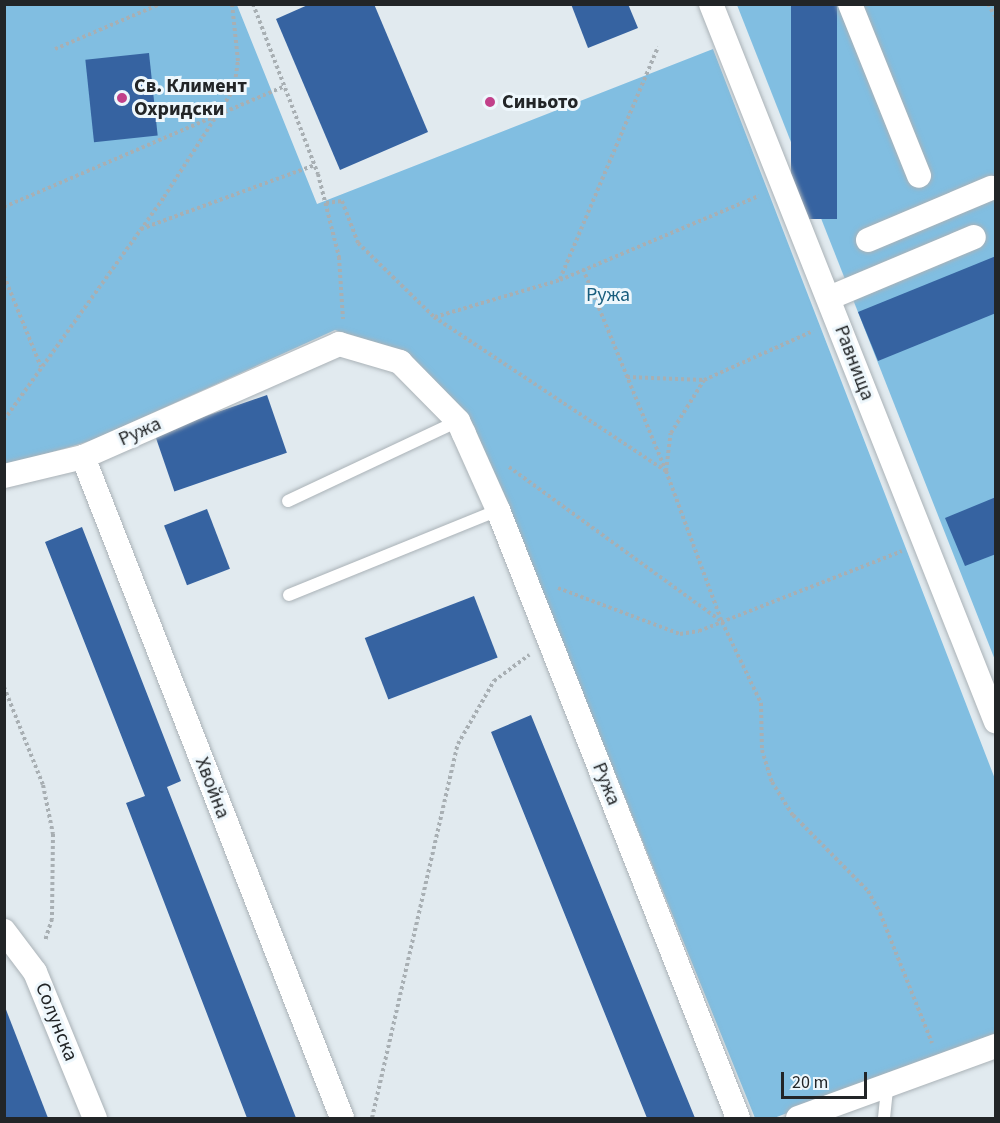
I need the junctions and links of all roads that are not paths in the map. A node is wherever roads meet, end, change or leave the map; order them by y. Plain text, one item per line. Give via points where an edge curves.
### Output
1 (711, 4) edge
2 (850, 4) edge
3 (919, 176) dead end
4 (991, 188) dead end
5 (941, 211) junction
6 (868, 240) dead end
7 (829, 298) junction
8 (458, 421) junction
9 (83, 457) junction
10 (4, 476) edge
11 (288, 501) dead end
12 (498, 510) junction
13 (289, 595) dead end
14 (996, 722) edge
15 (4, 931) edge
16 (996, 1046) edge
17 (886, 1087) junction
18 (95, 1119) edge
19 (342, 1119) edge
20 (738, 1119) edge
21 (798, 1119) edge
22 (884, 1119) edge

1 - 7 street, Равнища
2 - 3 street
4 - 5 street
5 - 6 street
5 - 7 street via 964,242
7 - 14 street, Равнища
8 - 9 street, Ружа via 400,362 339,344
8 - 11 lane
8 - 12 street, Ружа
9 - 10 street, Ружа
9 - 19 street, Хвойна
12 - 13 lane
12 - 20 street, Ружа
15 - 18 street, Солунска via 35,972
16 - 17 street
17 - 21 street
17 - 22 lane

